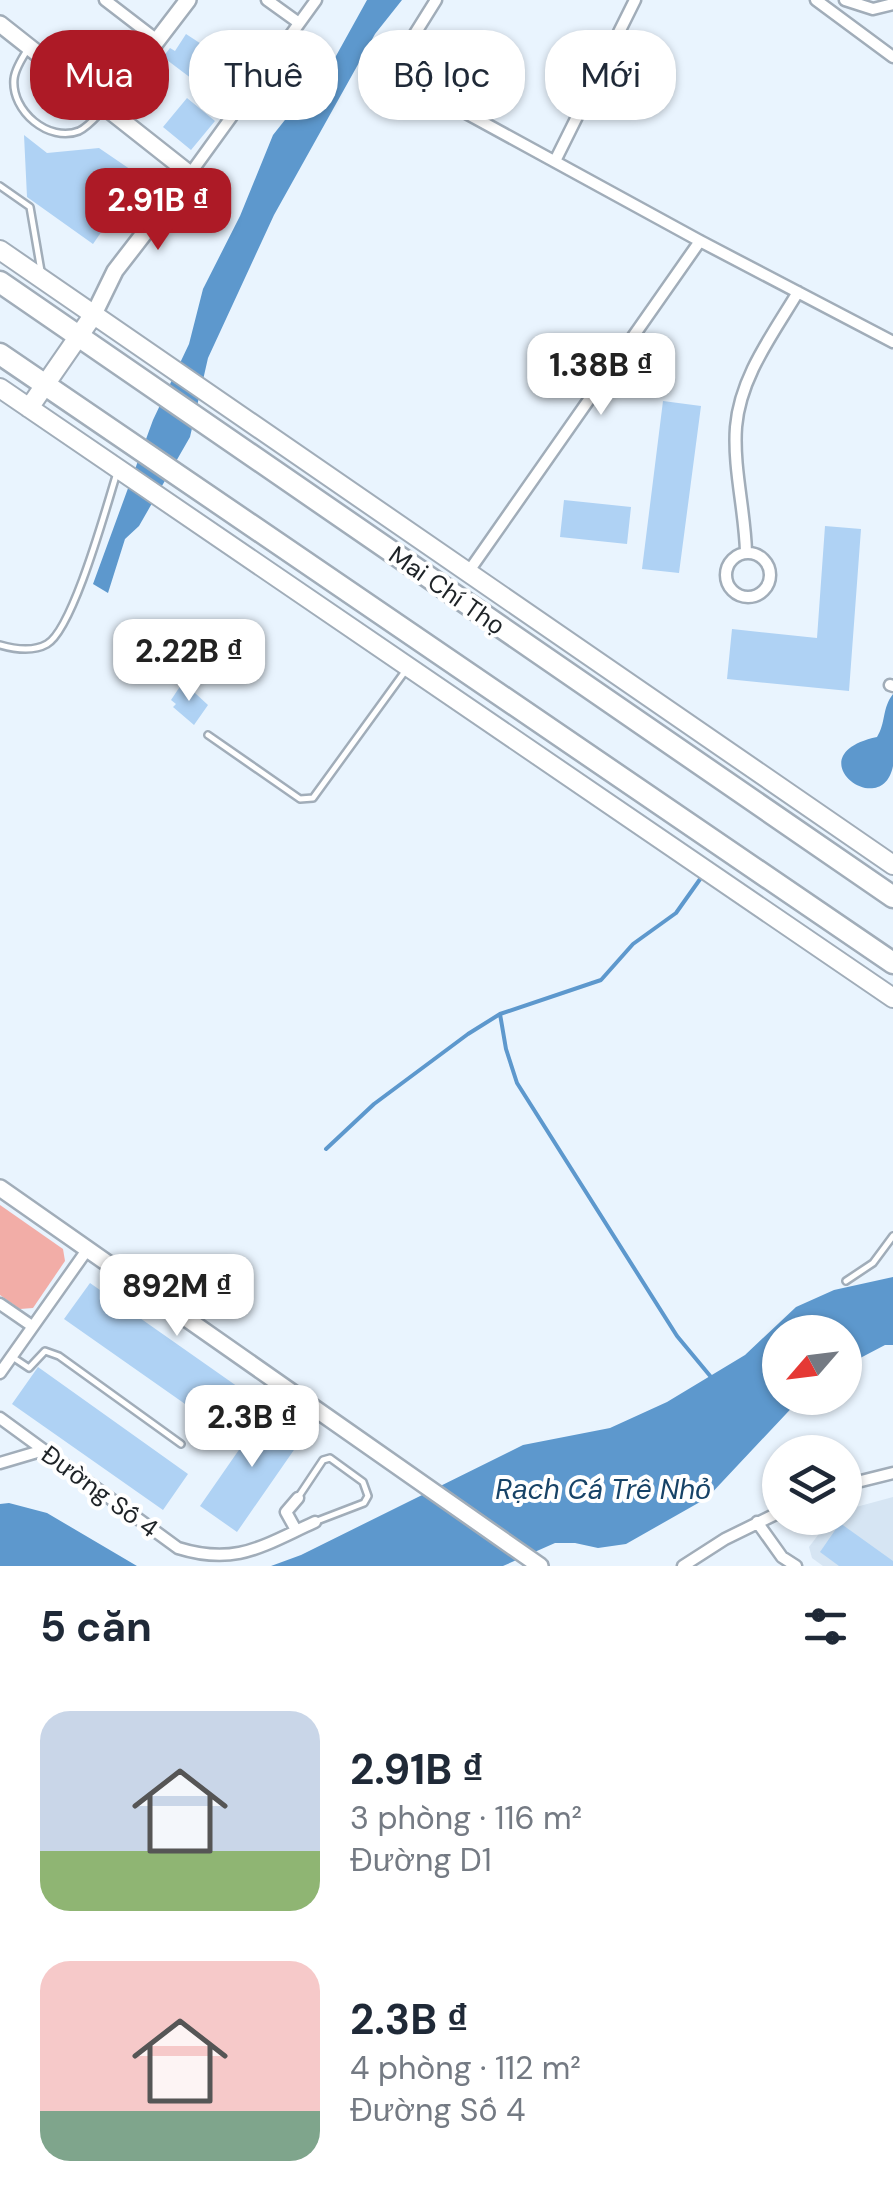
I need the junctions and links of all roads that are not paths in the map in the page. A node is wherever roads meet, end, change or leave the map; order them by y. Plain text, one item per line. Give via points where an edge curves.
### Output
1 (105, 0) edge
2 (188, 0) edge
3 (267, 0) edge
4 (316, 0) edge
5 (436, 0) edge
6 (635, 0) edge
7 (816, 0) edge
8 (845, 0) edge
9 (893, 4) edge
10 (299, 23) junction
11 (0, 24) edge
12 (144, 30) edge
13 (165, 30) edge
14 (30, 47) joint
15 (893, 57) edge
16 (30, 118) edge
17 (33, 120) edge
18 (92, 120) edge
19 (124, 120) edge
20 (555, 161) junction
21 (190, 174) junction
22 (0, 186) edge
23 (700, 241) junction
24 (0, 250) edge
25 (42, 279) junction
26 (0, 282) edge
27 (798, 292) junction
28 (94, 314) junction
29 (79, 336) junction
30 (893, 342) edge
31 (0, 354) edge
32 (45, 385) junction
33 (0, 388) edge
34 (29, 408) junction
35 (118, 469) junction
36 (746, 552) junction
37 (469, 571) junction
38 (0, 645) edge
39 (408, 667) junction
40 (208, 734) dead end
41 (893, 866) edge
42 (893, 898) edge
43 (893, 963) edge
44 (893, 998) edge
45 (0, 1188) edge
46 (893, 1236) edge
47 (87, 1250) junction
48 (846, 1281) dead end
49 (0, 1304) edge
50 (32, 1326) junction
51 (12, 1356) junction
52 (0, 1373) edge
53 (0, 1418) edge
54 (181, 1444) dead end
55 (44, 1450) junction
56 (0, 1464) edge
57 (893, 1473) edge
58 (862, 1481) edge
59 (298, 1498) joint
60 (762, 1520) edge
61 (315, 1522) joint
62 (757, 1522) junction
63 (296, 1530) junction
64 (779, 1561) edge
65 (540, 1566) edge
66 (683, 1566) edge
67 (796, 1566) edge

1 - 12 street
2 - 13 street
3 - 10 street
4 - 10 street
5 - 20 street via 390,72
6 - 20 street
7 - 15 street
8 - 9 street via 873,9
10 - 21 street
11 - 14 street
14 - 16 lane via 14,78 16,97
17 - 18 lane via 53,134 80,131
19 - 21 street
20 - 23 street
21 - 28 street via 115,271
22 - 25 lane via 30,207
23 - 27 street
23 - 37 street
24 - 25 main road, Mai Chí Thọ
25 - 28 main road, Mai Chí Thọ
26 - 29 highway, Mai Chí Thọ
27 - 30 street
27 - 36 street via 740,405
28 - 29 main road
28 - 37 main road, Mai Chí Thọ
29 - 32 main road
29 - 42 highway, Mai Chí Thọ
31 - 32 highway
32 - 34 main road
32 - 43 highway
33 - 34 main road
34 - 35 main road
35 - 38 lane via 64,622 49,643 30,649
35 - 39 main road
36 - 36 street via 732,560 726,575 732,590 747,597 762,592 770,578 767,562
37 - 41 main road, Mai Chí Thọ
39 - 40 lane via 308,800
39 - 44 main road
45 - 47 street
46 - 48 lane
47 - 50 street
47 - 65 street
49 - 50 street
50 - 51 street
51 - 52 street
51 - 54 lane via 29,1368 45,1351 55,1354
53 - 55 street, Đường Số 4
55 - 56 street
55 - 63 street, Đường Số 4 via 178,1548 204,1558 236,1558
57 - 58 street
59 - 61 lane via 330,1458 363,1482 364,1503
59 - 63 street via 286,1512
60 - 62 street
61 - 63 street, Đường Số 4
62 - 64 street
62 - 66 street
64 - 67 street

